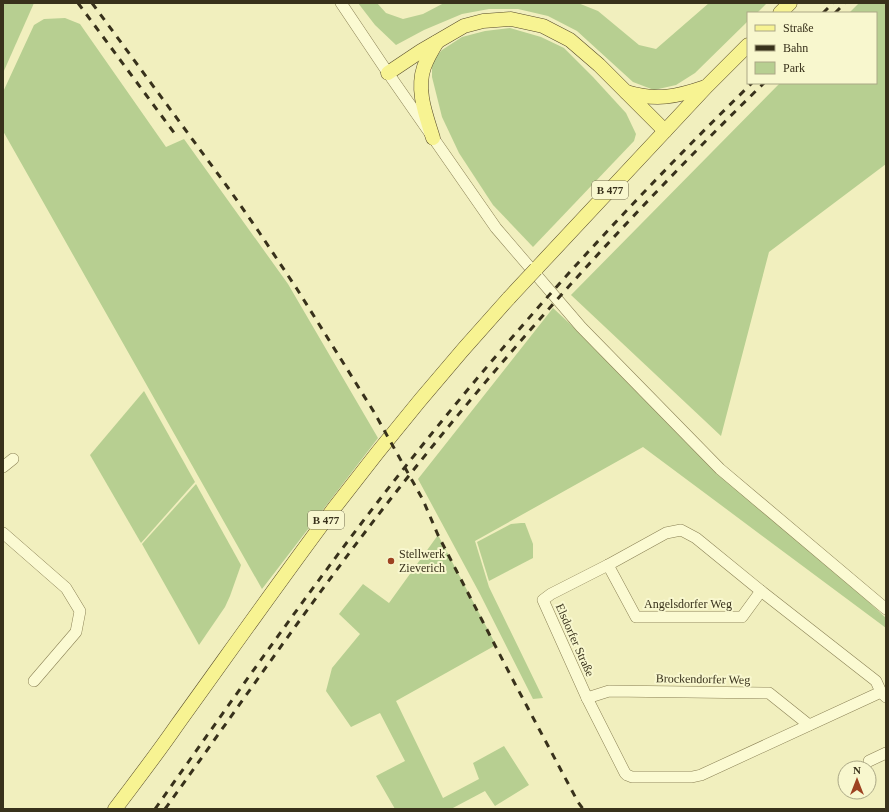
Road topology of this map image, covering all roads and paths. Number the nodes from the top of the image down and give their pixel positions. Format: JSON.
{"nodes":[{"id":1,"x":341,"y":3,"type":"edge"},
{"id":2,"x":790,"y":3,"type":"edge"},
{"id":3,"x":781,"y":12,"type":"edge"},
{"id":4,"x":438,"y":40,"type":"junction"},
{"id":5,"x":747,"y":47,"type":"edge"},
{"id":6,"x":388,"y":73,"type":"junction"},
{"id":7,"x":707,"y":86,"type":"junction"},
{"id":8,"x":626,"y":92,"type":"junction"},
{"id":9,"x":665,"y":131,"type":"junction"},
{"id":10,"x":433,"y":138,"type":"junction"},
{"id":11,"x":13,"y":459,"type":"dead end"},
{"id":12,"x":3,"y":468,"type":"edge"},
{"id":13,"x":3,"y":533,"type":"edge"},
{"id":14,"x":608,"y":565,"type":"junction"},
{"id":15,"x":761,"y":591,"type":"junction"},
{"id":16,"x":886,"y":609,"type":"edge"},
{"id":17,"x":34,"y":681,"type":"dead end"},
{"id":18,"x":883,"y":695,"type":"edge"},
{"id":19,"x":587,"y":698,"type":"junction"},
{"id":20,"x":809,"y":725,"type":"junction"},
{"id":21,"x":886,"y":753,"type":"edge"},
{"id":22,"x":871,"y":760,"type":"edge"},
{"id":23,"x":115,"y":809,"type":"edge"}],
"edges":[{"from":1,"to":6,"type":"street"},
{"from":2,"to":3,"type":"main road"},
{"from":4,"to":6,"type":"main road"},
{"from":4,"to":8,"type":"main road"},
{"from":4,"to":10,"type":"main road"},
{"from":5,"to":7,"type":"main road","number":"B 477"},
{"from":6,"to":10,"type":"street"},
{"from":7,"to":8,"type":"main road"},
{"from":7,"to":9,"type":"main road","number":"B 477"},
{"from":8,"to":9,"type":"main road"},
{"from":9,"to":23,"type":"main road","number":"B 477","bridge":true},
{"from":10,"to":16,"type":"street"},
{"from":11,"to":12,"type":"street"},
{"from":13,"to":17,"type":"street"},
{"from":14,"to":15,"type":"street","name":"Elsdorfer Straße"},
{"from":14,"to":15,"type":"street","name":"Angelsdorfer Weg"},
{"from":14,"to":19,"type":"street","name":"Elsdorfer Straße"},
{"from":15,"to":18,"type":"street","name":"Elsdorfer Straße"},
{"from":18,"to":20,"type":"street","name":"Elsdorfer Straße"},
{"from":19,"to":20,"type":"street","name":"Brockendorfer Weg"},
{"from":19,"to":20,"type":"street","name":"Elsdorfer Straße"},
{"from":21,"to":22,"type":"street"}]}
